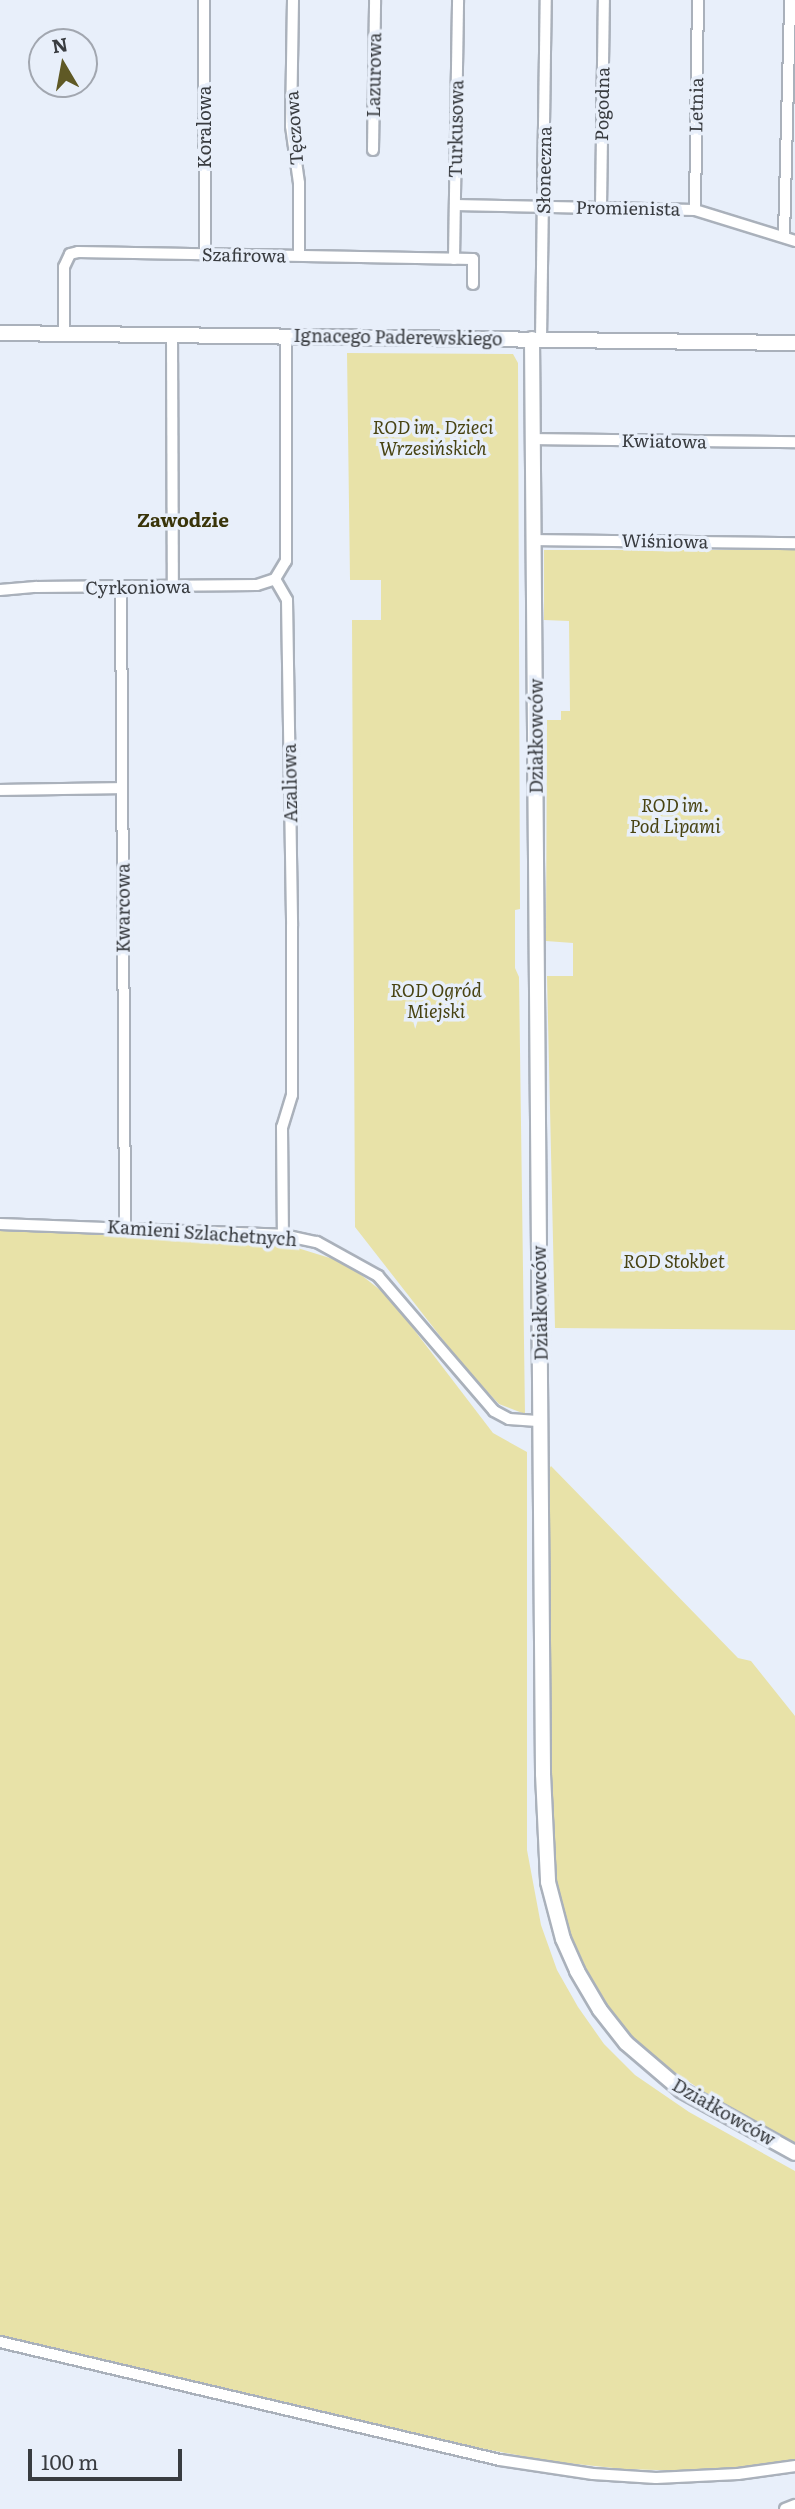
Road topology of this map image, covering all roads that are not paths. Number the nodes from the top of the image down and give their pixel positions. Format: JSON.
{"nodes":[{"id":1,"x":204,"y":0,"type":"edge"},
{"id":2,"x":293,"y":0,"type":"edge"},
{"id":3,"x":376,"y":0,"type":"edge"},
{"id":4,"x":458,"y":0,"type":"edge"},
{"id":5,"x":546,"y":0,"type":"edge"},
{"id":6,"x":604,"y":0,"type":"edge"},
{"id":7,"x":698,"y":0,"type":"edge"},
{"id":8,"x":790,"y":0,"type":"edge"},
{"id":9,"x":373,"y":150,"type":"dead end"},
{"id":10,"x":455,"y":205,"type":"junction"},
{"id":11,"x":543,"y":206,"type":"junction"},
{"id":12,"x":601,"y":207,"type":"junction"},
{"id":13,"x":695,"y":210,"type":"junction"},
{"id":14,"x":784,"y":236,"type":"junction"},
{"id":15,"x":795,"y":241,"type":"edge"},
{"id":16,"x":205,"y":254,"type":"junction"},
{"id":17,"x":299,"y":255,"type":"junction"},
{"id":18,"x":454,"y":259,"type":"junction"},
{"id":19,"x":473,"y":284,"type":"dead end"},
{"id":20,"x":0,"y":332,"type":"edge"},
{"id":21,"x":64,"y":333,"type":"junction"},
{"id":22,"x":172,"y":335,"type":"junction"},
{"id":23,"x":286,"y":335,"type":"junction"},
{"id":24,"x":537,"y":339,"type":"junction"},
{"id":25,"x":795,"y":343,"type":"edge"},
{"id":26,"x":533,"y":439,"type":"junction"},
{"id":27,"x":795,"y":442,"type":"edge"},
{"id":28,"x":534,"y":540,"type":"junction"},
{"id":29,"x":795,"y":543,"type":"edge"},
{"id":30,"x":275,"y":579,"type":"junction"},
{"id":31,"x":173,"y":587,"type":"junction"},
{"id":32,"x":121,"y":588,"type":"junction"},
{"id":33,"x":0,"y":590,"type":"edge"},
{"id":34,"x":122,"y":788,"type":"junction"},
{"id":35,"x":0,"y":790,"type":"edge"},
{"id":36,"x":0,"y":1224,"type":"edge"},
{"id":37,"x":125,"y":1227,"type":"junction"},
{"id":38,"x":283,"y":1235,"type":"junction"},
{"id":39,"x":541,"y":1421,"type":"junction"},
{"id":40,"x":795,"y":2152,"type":"edge"},
{"id":41,"x":0,"y":2342,"type":"edge"},
{"id":42,"x":795,"y":2466,"type":"edge"},
{"id":43,"x":795,"y":2505,"type":"edge"},
{"id":44,"x":786,"y":2509,"type":"edge"}],
"edges":[{"from":1,"to":16,"type":"street","name":"Koralowa"},
{"from":2,"to":17,"type":"street","name":"Tęczowa"},
{"from":3,"to":9,"type":"street","name":"Lazurowa"},
{"from":4,"to":10,"type":"street","name":"Turkusowa"},
{"from":5,"to":11,"type":"street","name":"Słoneczna"},
{"from":6,"to":12,"type":"street","name":"Pogodna"},
{"from":7,"to":13,"type":"street","name":"Letnia"},
{"from":8,"to":14,"type":"street"},
{"from":10,"to":11,"type":"street","name":"Promienista"},
{"from":10,"to":18,"type":"street","name":"Turkusowa"},
{"from":11,"to":12,"type":"street","name":"Promienista"},
{"from":11,"to":24,"type":"street","name":"Słoneczna"},
{"from":12,"to":13,"type":"street","name":"Promienista"},
{"from":13,"to":14,"type":"street","name":"Promienista"},
{"from":14,"to":15,"type":"street","name":"Promienista"},
{"from":16,"to":17,"type":"street","name":"Szafirowa"},
{"from":16,"to":21,"type":"street","name":"Szafirowa"},
{"from":17,"to":18,"type":"street","name":"Szafirowa"},
{"from":18,"to":19,"type":"street"},
{"from":20,"to":21,"type":"street","name":"Ignacego Paderewskiego"},
{"from":21,"to":22,"type":"street","name":"Ignacego Paderewskiego"},
{"from":22,"to":23,"type":"street","name":"Ignacego Paderewskiego"},
{"from":22,"to":31,"type":"street"},
{"from":23,"to":24,"type":"street","name":"Ignacego Paderewskiego"},
{"from":23,"to":30,"type":"street"},
{"from":24,"to":25,"type":"street","name":"Ignacego Paderewskiego"},
{"from":24,"to":26,"type":"street","name":"Działkowców"},
{"from":26,"to":27,"type":"street","name":"Kwiatowa"},
{"from":26,"to":28,"type":"street","name":"Działkowców"},
{"from":28,"to":29,"type":"street","name":"Wiśniowa"},
{"from":28,"to":39,"type":"street","name":"Działkowców"},
{"from":30,"to":31,"type":"street","name":"Cyrkoniowa"},
{"from":30,"to":38,"type":"street","name":"Azaliowa"},
{"from":31,"to":32,"type":"street","name":"Cyrkoniowa"},
{"from":32,"to":33,"type":"street","name":"Cyrkoniowa"},
{"from":32,"to":34,"type":"street","name":"Kwarcowa"},
{"from":34,"to":35,"type":"street"},
{"from":34,"to":37,"type":"street","name":"Kwarcowa"},
{"from":36,"to":37,"type":"street","name":"Kamieni Szlachetnych"},
{"from":37,"to":38,"type":"street","name":"Kamieni Szlachetnych"},
{"from":38,"to":39,"type":"street","name":"Kamieni Szlachetnych"},
{"from":39,"to":40,"type":"street","name":"Działkowców"},
{"from":41,"to":42,"type":"street"},
{"from":43,"to":44,"type":"street"}]}
